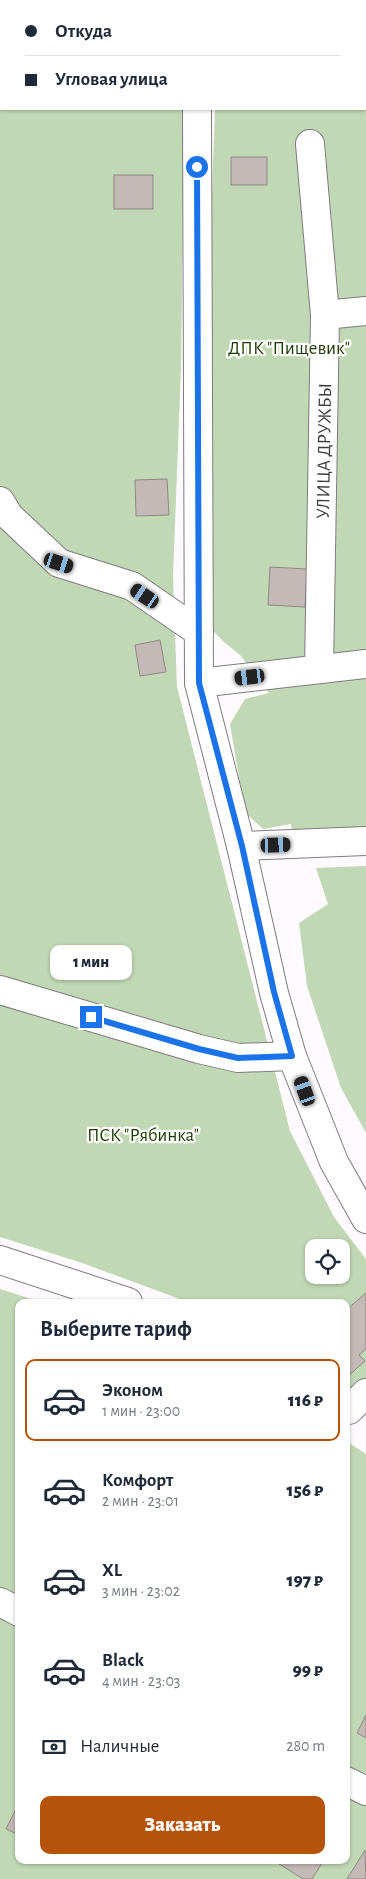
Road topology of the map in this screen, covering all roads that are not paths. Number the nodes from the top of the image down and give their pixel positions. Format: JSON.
{"nodes":[{"id":1,"x":197,"y":110,"type":"edge"},
{"id":2,"x":310,"y":144,"type":"dead end"},
{"id":3,"x":366,"y":311,"type":"edge"},
{"id":4,"x":325,"y":315,"type":"junction"},
{"id":5,"x":0,"y":501,"type":"edge"},
{"id":6,"x":199,"y":632,"type":"junction"},
{"id":7,"x":366,"y":664,"type":"edge"},
{"id":8,"x":319,"y":669,"type":"junction"},
{"id":9,"x":199,"y":683,"type":"junction"},
{"id":10,"x":366,"y":841,"type":"edge"},
{"id":11,"x":242,"y":846,"type":"junction"},
{"id":12,"x":0,"y":990,"type":"edge"},
{"id":13,"x":292,"y":1056,"type":"junction"},
{"id":14,"x":366,"y":1219,"type":"edge"},
{"id":15,"x":0,"y":1260,"type":"edge"},
{"id":16,"x":119,"y":1299,"type":"edge"},
{"id":17,"x":0,"y":1602,"type":"edge"},
{"id":18,"x":15,"y":1610,"type":"edge"},
{"id":19,"x":350,"y":1783,"type":"edge"},
{"id":20,"x":366,"y":1791,"type":"edge"}],
"edges":[{"from":1,"to":6,"type":"street"},
{"from":2,"to":4,"type":"street","name":"УЛИЦА ДРУЖБЫ"},
{"from":3,"to":4,"type":"street"},
{"from":4,"to":8,"type":"street","name":"УЛИЦА ДРУЖБЫ"},
{"from":5,"to":6,"type":"street"},
{"from":6,"to":9,"type":"street"},
{"from":7,"to":8,"type":"street"},
{"from":8,"to":9,"type":"street"},
{"from":9,"to":11,"type":"street"},
{"from":10,"to":11,"type":"street"},
{"from":11,"to":13,"type":"street"},
{"from":12,"to":13,"type":"street"},
{"from":13,"to":14,"type":"street"},
{"from":15,"to":16,"type":"street"},
{"from":17,"to":18,"type":"street"},
{"from":19,"to":20,"type":"street"}]}
